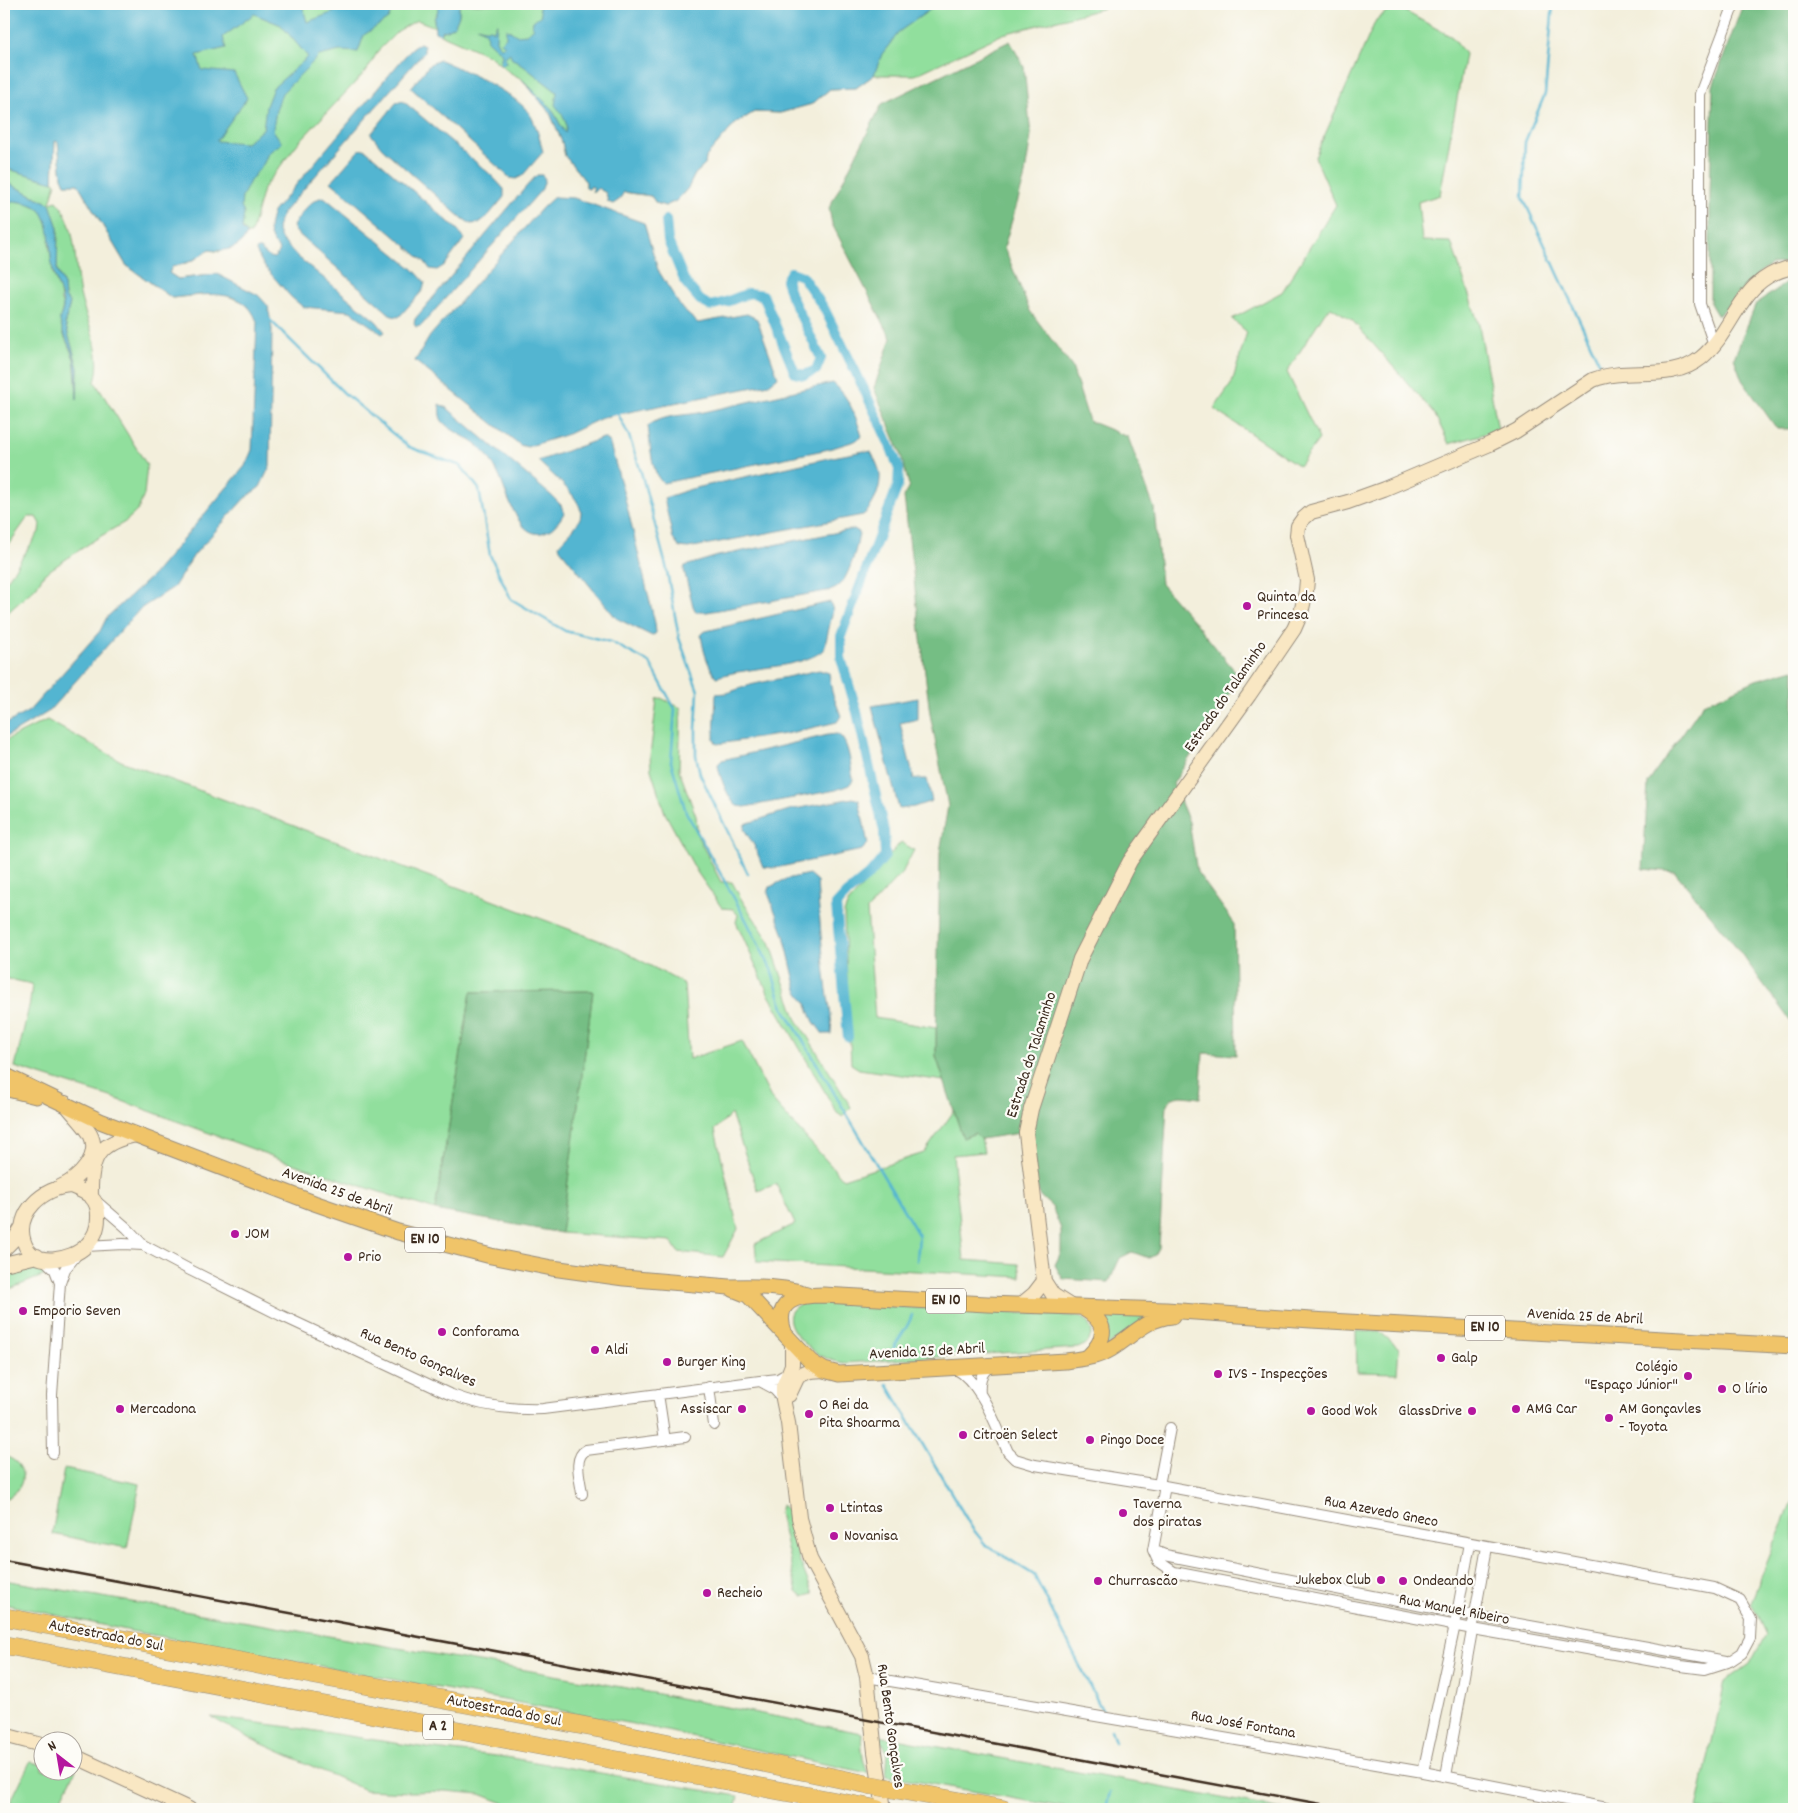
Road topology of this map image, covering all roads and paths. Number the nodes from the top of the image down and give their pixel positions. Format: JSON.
{"nodes":[{"id":1,"x":1734,"y":4,"type":"edge"},
{"id":2,"x":1794,"y":267,"type":"edge"},
{"id":3,"x":1714,"y":344,"type":"junction"},
{"id":4,"x":4,"y":1075,"type":"edge"},
{"id":5,"x":4,"y":1088,"type":"edge"},
{"id":6,"x":64,"y":1103,"type":"junction"},
{"id":7,"x":136,"y":1135,"type":"junction"},
{"id":8,"x":57,"y":1188,"type":"junction"},
{"id":9,"x":94,"y":1199,"type":"junction"},
{"id":10,"x":22,"y":1227,"type":"junction"},
{"id":11,"x":143,"y":1244,"type":"junction"},
{"id":12,"x":83,"y":1248,"type":"junction"},
{"id":13,"x":4,"y":1249,"type":"edge"},
{"id":14,"x":41,"y":1258,"type":"junction"},
{"id":15,"x":4,"y":1264,"type":"edge"},
{"id":16,"x":1044,"y":1281,"type":"junction"},
{"id":17,"x":60,"y":1283,"type":"junction"},
{"id":18,"x":729,"y":1287,"type":"junction"},
{"id":19,"x":808,"y":1295,"type":"junction"},
{"id":20,"x":1022,"y":1304,"type":"junction"},
{"id":21,"x":1078,"y":1307,"type":"junction"},
{"id":22,"x":1194,"y":1313,"type":"junction"},
{"id":23,"x":788,"y":1338,"type":"junction"},
{"id":24,"x":1794,"y":1346,"type":"edge"},
{"id":25,"x":1088,"y":1357,"type":"junction"},
{"id":26,"x":995,"y":1365,"type":"junction"},
{"id":27,"x":953,"y":1367,"type":"junction"},
{"id":28,"x":824,"y":1370,"type":"junction"},
{"id":29,"x":790,"y":1372,"type":"junction"},
{"id":30,"x":760,"y":1381,"type":"junction"},
{"id":31,"x":709,"y":1387,"type":"junction"},
{"id":32,"x":658,"y":1394,"type":"junction"},
{"id":33,"x":980,"y":1395,"type":"junction"},
{"id":34,"x":782,"y":1398,"type":"junction"},
{"id":35,"x":788,"y":1423,"type":"junction"},
{"id":36,"x":714,"y":1426,"type":"dead end"},
{"id":37,"x":1170,"y":1428,"type":"dead end"},
{"id":38,"x":685,"y":1437,"type":"dead end"},
{"id":39,"x":665,"y":1440,"type":"junction"},
{"id":40,"x":53,"y":1453,"type":"dead end"},
{"id":41,"x":1162,"y":1486,"type":"junction"},
{"id":42,"x":582,"y":1494,"type":"dead end"},
{"id":43,"x":1470,"y":1543,"type":"junction"},
{"id":44,"x":1488,"y":1546,"type":"junction"},
{"id":45,"x":1153,"y":1550,"type":"junction"},
{"id":46,"x":1458,"y":1613,"type":"junction"},
{"id":47,"x":1475,"y":1616,"type":"junction"},
{"id":48,"x":4,"y":1617,"type":"edge"},
{"id":49,"x":1455,"y":1625,"type":"junction"},
{"id":50,"x":1473,"y":1629,"type":"junction"},
{"id":51,"x":4,"y":1645,"type":"edge"},
{"id":52,"x":1730,"y":1661,"type":"junction"},
{"id":53,"x":867,"y":1676,"type":"junction"},
{"id":54,"x":4,"y":1735,"type":"edge"},
{"id":55,"x":32,"y":1742,"type":"edge"},
{"id":56,"x":82,"y":1760,"type":"edge"},
{"id":57,"x":1423,"y":1772,"type":"junction"},
{"id":58,"x":1446,"y":1776,"type":"junction"},
{"id":59,"x":189,"y":1809,"type":"edge"},
{"id":60,"x":878,"y":1809,"type":"edge"},
{"id":61,"x":1003,"y":1809,"type":"edge"},
{"id":62,"x":1612,"y":1809,"type":"edge"}],
"edges":[{"from":1,"to":3,"type":"street"},
{"from":2,"to":3,"type":"main road","name":"Estrada do Talaminho"},
{"from":3,"to":16,"type":"main road","name":"Estrada do Talaminho"},
{"from":4,"to":6,"type":"main road","name":"Avenida 25 de Abril","number":"EN 10"},
{"from":5,"to":6,"type":"main road","name":"Avenida 25 de Abril","number":"EN 10"},
{"from":6,"to":7,"type":"main road","name":"Avenida 25 de Abril","number":"EN 10"},
{"from":6,"to":8,"type":"main road"},
{"from":7,"to":9,"type":"main road"},
{"from":7,"to":18,"type":"main road","name":"Avenida 25 de Abril","number":"EN 10"},
{"from":8,"to":9,"type":"main road"},
{"from":8,"to":10,"type":"main road"},
{"from":9,"to":11,"type":"street","name":"Rua Bento Gonçalves"},
{"from":9,"to":12,"type":"main road"},
{"from":10,"to":13,"type":"main road"},
{"from":10,"to":14,"type":"main road"},
{"from":11,"to":12,"type":"street","name":"Rua Bento Gonçalves"},
{"from":11,"to":32,"type":"street","name":"Rua Bento Gonçalves"},
{"from":12,"to":14,"type":"main road"},
{"from":12,"to":17,"type":"street"},
{"from":14,"to":15,"type":"main road"},
{"from":14,"to":17,"type":"street"},
{"from":16,"to":20,"type":"main road"},
{"from":16,"to":21,"type":"main road"},
{"from":17,"to":40,"type":"street"},
{"from":18,"to":19,"type":"main road","name":"Avenida 25 de Abril","number":"EN 10"},
{"from":18,"to":23,"type":"main road","name":"Avenida 25 de Abril","number":"EN 10"},
{"from":19,"to":20,"type":"main road","name":"Avenida 25 de Abril","number":"EN 10"},
{"from":19,"to":23,"type":"main road","name":"Avenida 25 de Abril","number":"EN 10"},
{"from":20,"to":21,"type":"main road","name":"Avenida 25 de Abril","number":"EN 10"},
{"from":21,"to":22,"type":"main road","name":"Avenida 25 de Abril","number":"EN 10"},
{"from":21,"to":25,"type":"main road"},
{"from":22,"to":24,"type":"main road","name":"Avenida 25 de Abril","number":"EN 10"},
{"from":22,"to":25,"type":"main road","name":"Avenida 25 de Abril","number":"EN 10"},
{"from":23,"to":28,"type":"main road","name":"Avenida 25 de Abril","number":"EN 10"},
{"from":23,"to":29,"type":"main road"},
{"from":25,"to":26,"type":"main road","name":"Avenida 25 de Abril","number":"EN 10"},
{"from":26,"to":27,"type":"main road","name":"Avenida 25 de Abril","number":"EN 10"},
{"from":26,"to":33,"type":"street"},
{"from":27,"to":28,"type":"main road","name":"Avenida 25 de Abril","number":"EN 10"},
{"from":27,"to":33,"type":"street","name":"Rua Azevedo Gneco"},
{"from":28,"to":35,"type":"main road"},
{"from":29,"to":30,"type":"street","name":"Rua Bento Gonçalves"},
{"from":29,"to":34,"type":"main road"},
{"from":30,"to":31,"type":"street","name":"Rua Bento Gonçalves"},
{"from":30,"to":34,"type":"street"},
{"from":31,"to":32,"type":"street","name":"Rua Bento Gonçalves"},
{"from":31,"to":36,"type":"street"},
{"from":32,"to":39,"type":"street"},
{"from":33,"to":41,"type":"street","name":"Rua Azevedo Gneco"},
{"from":34,"to":35,"type":"main road"},
{"from":35,"to":53,"type":"main road","name":"Rua Bento Gonçalves"},
{"from":37,"to":41,"type":"street"},
{"from":38,"to":39,"type":"street"},
{"from":39,"to":42,"type":"street"},
{"from":41,"to":43,"type":"street","name":"Rua Azevedo Gneco"},
{"from":41,"to":45,"type":"street"},
{"from":43,"to":44,"type":"street","name":"Rua Azevedo Gneco"},
{"from":43,"to":46,"type":"street"},
{"from":44,"to":47,"type":"street"},
{"from":44,"to":52,"type":"street","name":"Rua Azevedo Gneco"},
{"from":45,"to":46,"type":"street"},
{"from":45,"to":49,"type":"street","name":"Rua Manuel Ribeiro"},
{"from":46,"to":47,"type":"street"},
{"from":46,"to":49,"type":"street"},
{"from":47,"to":50,"type":"street"},
{"from":47,"to":52,"type":"street"},
{"from":48,"to":61,"type":"highway","name":"Autoestrada do Sul","number":"A 2","bridge":true},
{"from":49,"to":50,"type":"street","name":"Rua Manuel Ribeiro"},
{"from":49,"to":57,"type":"street"},
{"from":50,"to":52,"type":"street","name":"Rua Manuel Ribeiro"},
{"from":50,"to":58,"type":"street"},
{"from":51,"to":60,"type":"highway","name":"Autoestrada do Sul","number":"A 2"},
{"from":53,"to":57,"type":"street","name":"Rua José Fontana"},
{"from":53,"to":60,"type":"main road","name":"Rua Bento Gonçalves"},
{"from":54,"to":55,"type":"main road"},
{"from":56,"to":59,"type":"main road"},
{"from":57,"to":58,"type":"street","name":"Rua José Fontana"},
{"from":58,"to":62,"type":"street","name":"Rua José Fontana"}]}
